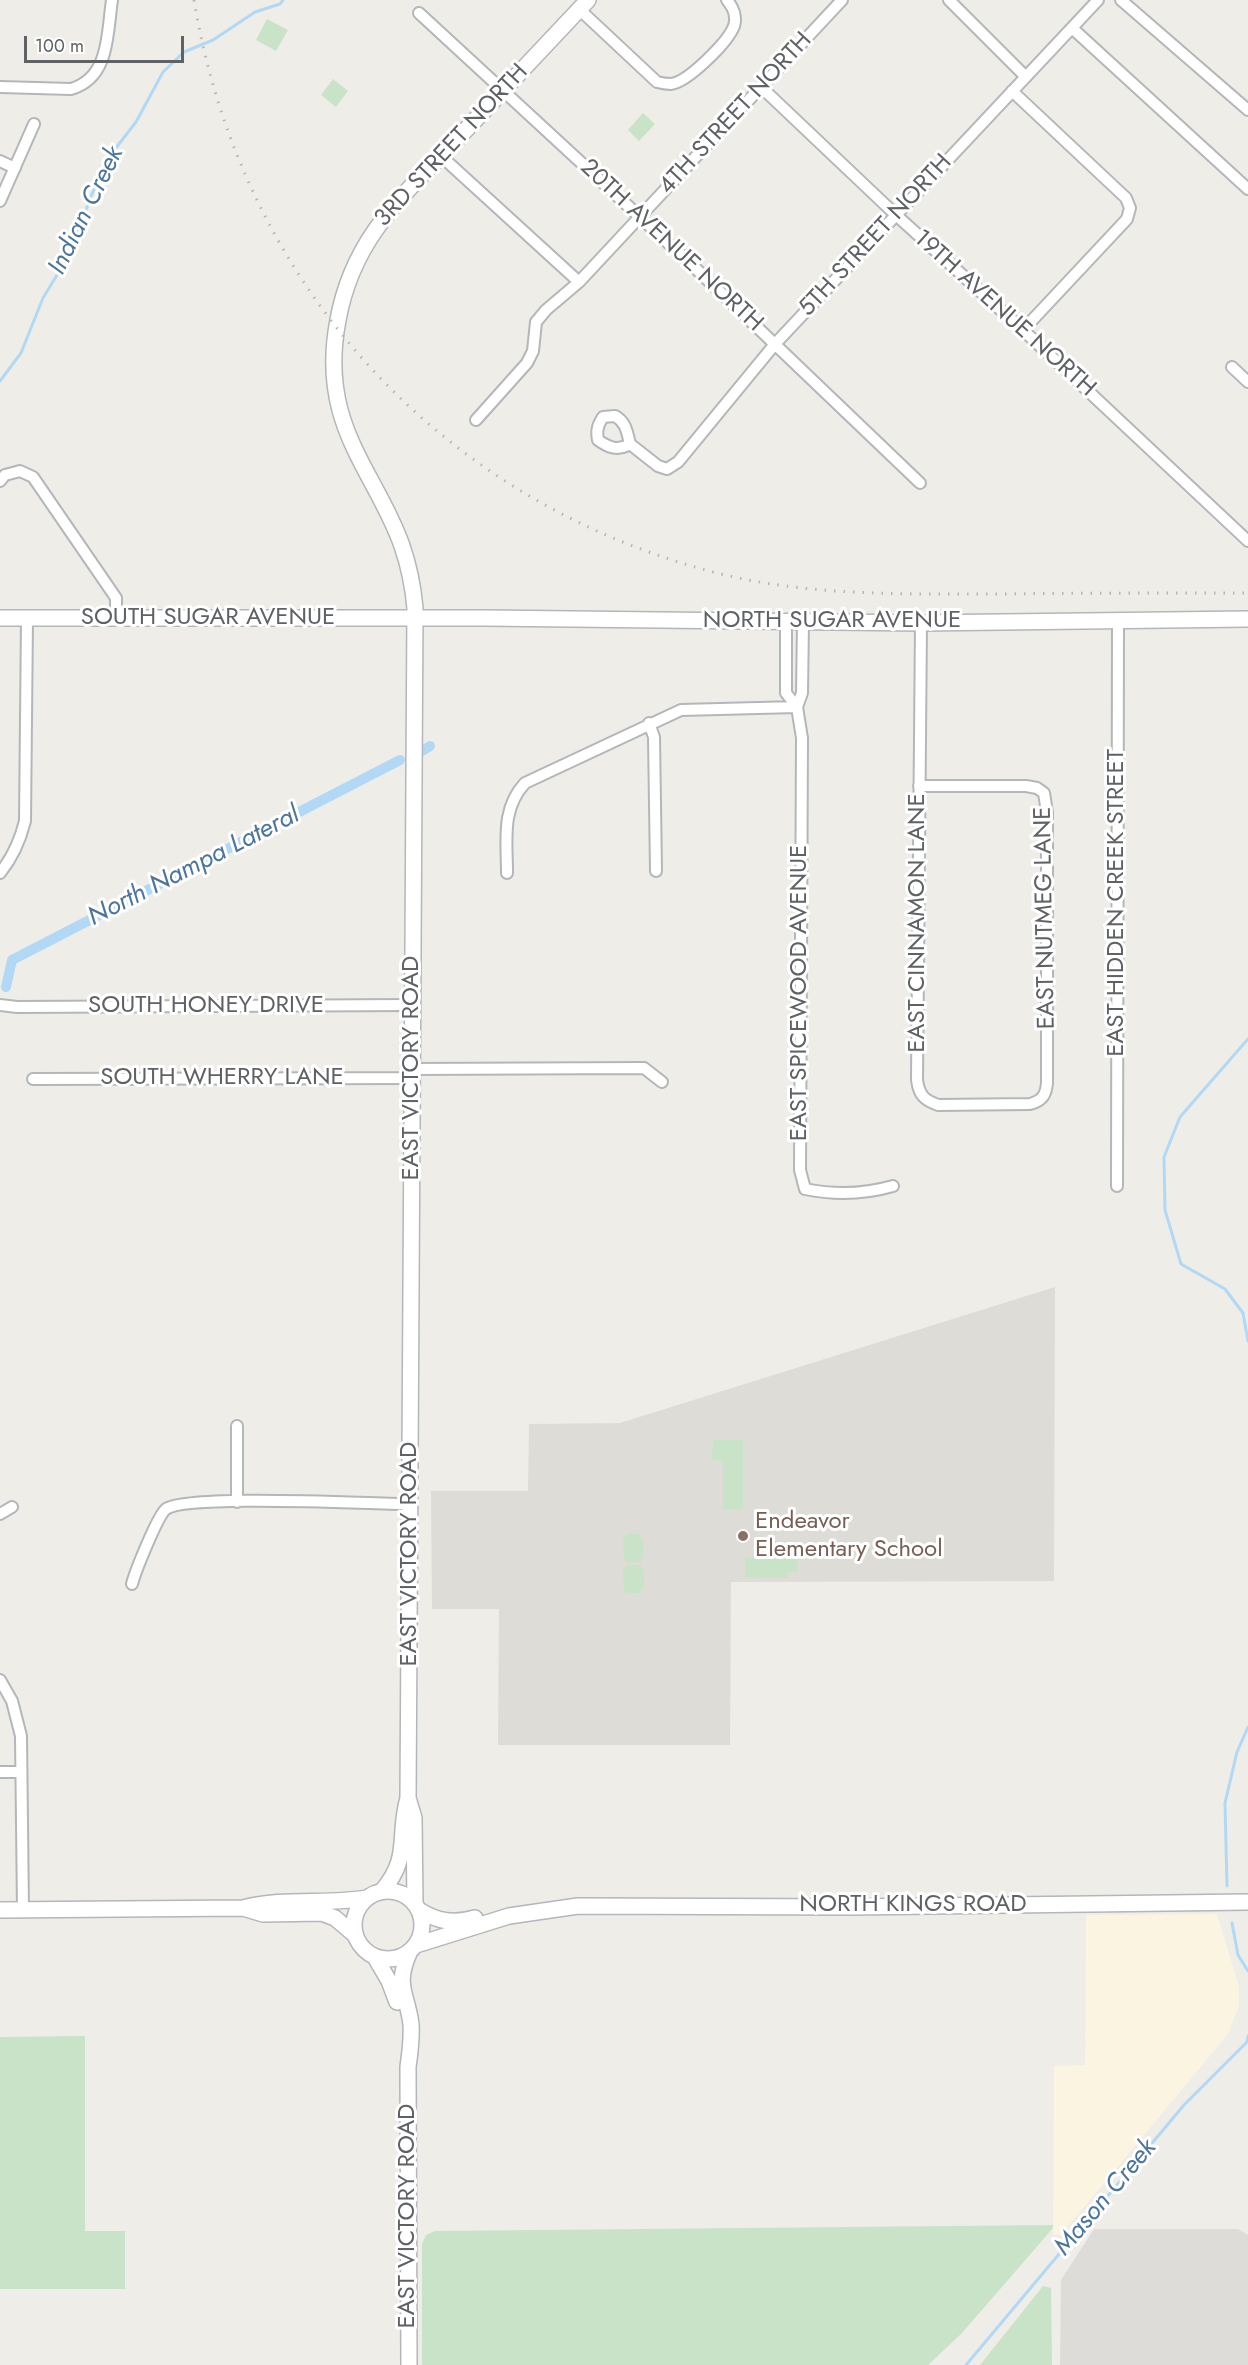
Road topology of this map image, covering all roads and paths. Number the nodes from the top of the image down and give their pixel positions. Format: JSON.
{"nodes":[{"id":1,"x":112,"y":0,"type":"edge"},
{"id":2,"x":726,"y":0,"type":"edge"},
{"id":3,"x":842,"y":0,"type":"edge"},
{"id":4,"x":949,"y":0,"type":"edge"},
{"id":5,"x":1098,"y":0,"type":"edge"},
{"id":6,"x":1120,"y":0,"type":"edge"},
{"id":7,"x":584,"y":5,"type":"edge"},
{"id":8,"x":419,"y":13,"type":"dead end"},
{"id":9,"x":1072,"y":28,"type":"junction"},
{"id":10,"x":1026,"y":77,"type":"junction"},
{"id":11,"x":0,"y":87,"type":"edge"},
{"id":12,"x":761,"y":87,"type":"junction"},
{"id":13,"x":503,"y":90,"type":"junction"},
{"id":14,"x":1012,"y":91,"type":"junction"},
{"id":15,"x":1248,"y":110,"type":"edge"},
{"id":16,"x":34,"y":124,"type":"dead end"},
{"id":17,"x":441,"y":156,"type":"junction"},
{"id":18,"x":0,"y":161,"type":"edge"},
{"id":19,"x":15,"y":168,"type":"junction"},
{"id":20,"x":1248,"y":189,"type":"edge"},
{"id":21,"x":0,"y":201,"type":"edge"},
{"id":22,"x":896,"y":215,"type":"junction"},
{"id":23,"x":640,"y":216,"type":"junction"},
{"id":24,"x":579,"y":282,"type":"junction"},
{"id":25,"x":1023,"y":330,"type":"junction"},
{"id":26,"x":775,"y":344,"type":"junction"},
{"id":27,"x":333,"y":355,"type":"joint"},
{"id":28,"x":1232,"y":367,"type":"dead end"},
{"id":29,"x":1248,"y":382,"type":"edge"},
{"id":30,"x":476,"y":420,"type":"dead end"},
{"id":31,"x":630,"y":444,"type":"dead end"},
{"id":32,"x":0,"y":481,"type":"edge"},
{"id":33,"x":920,"y":483,"type":"dead end"},
{"id":34,"x":1248,"y":541,"type":"edge"},
{"id":35,"x":116,"y":617,"type":"junction"},
{"id":36,"x":0,"y":618,"type":"edge"},
{"id":37,"x":27,"y":618,"type":"junction"},
{"id":38,"x":415,"y":618,"type":"junction"},
{"id":39,"x":1248,"y":619,"type":"edge"},
{"id":40,"x":1118,"y":620,"type":"junction"},
{"id":41,"x":786,"y":622,"type":"junction"},
{"id":42,"x":803,"y":622,"type":"junction"},
{"id":43,"x":921,"y":623,"type":"junction"},
{"id":44,"x":797,"y":708,"type":"junction"},
{"id":45,"x":649,"y":723,"type":"junction"},
{"id":46,"x":919,"y":786,"type":"junction"},
{"id":47,"x":656,"y":871,"type":"dead end"},
{"id":48,"x":0,"y":873,"type":"edge"},
{"id":49,"x":507,"y":873,"type":"dead end"},
{"id":50,"x":0,"y":1005,"type":"edge"},
{"id":51,"x":412,"y":1005,"type":"junction"},
{"id":52,"x":412,"y":1073,"type":"junction"},
{"id":53,"x":33,"y":1079,"type":"dead end"},
{"id":54,"x":662,"y":1082,"type":"dead end"},
{"id":55,"x":1043,"y":1097,"type":"joint"},
{"id":56,"x":894,"y":1186,"type":"dead end"},
{"id":57,"x":1117,"y":1186,"type":"dead end"},
{"id":58,"x":237,"y":1426,"type":"dead end"},
{"id":59,"x":237,"y":1502,"type":"junction"},
{"id":60,"x":410,"y":1504,"type":"junction"},
{"id":61,"x":12,"y":1507,"type":"dead end"},
{"id":62,"x":0,"y":1514,"type":"edge"},
{"id":63,"x":132,"y":1584,"type":"dead end"},
{"id":64,"x":0,"y":1680,"type":"edge"},
{"id":65,"x":0,"y":1772,"type":"edge"},
{"id":66,"x":21,"y":1772,"type":"junction"},
{"id":67,"x":408,"y":1798,"type":"junction"},
{"id":68,"x":382,"y":1891,"type":"junction"},
{"id":69,"x":367,"y":1898,"type":"junction"},
{"id":70,"x":1248,"y":1902,"type":"edge"},
{"id":71,"x":578,"y":1906,"type":"junction"},
{"id":72,"x":417,"y":1907,"type":"junction"},
{"id":73,"x":243,"y":1908,"type":"junction"},
{"id":74,"x":0,"y":1910,"type":"edge"},
{"id":75,"x":23,"y":1910,"type":"junction"},
{"id":76,"x":355,"y":1935,"type":"junction"},
{"id":77,"x":413,"y":1948,"type":"junction"},
{"id":78,"x":375,"y":1957,"type":"junction"},
{"id":79,"x":408,"y":2067,"type":"junction"},
{"id":80,"x":409,"y":2365,"type":"edge"}],
"edges":[{"from":1,"to":11,"type":"street"},
{"from":2,"to":7,"type":"street"},
{"from":3,"to":12,"type":"street","name":"4TH STREET NORTH"},
{"from":4,"to":10,"type":"street"},
{"from":5,"to":9,"type":"street","name":"5TH STREET NORTH"},
{"from":6,"to":15,"type":"street"},
{"from":7,"to":13,"type":"street","name":"3RD STREET NORTH"},
{"from":8,"to":13,"type":"street","name":"20TH AVENUE NORTH"},
{"from":9,"to":10,"type":"street","name":"5TH STREET NORTH"},
{"from":9,"to":20,"type":"street"},
{"from":10,"to":14,"type":"street","name":"5TH STREET NORTH"},
{"from":12,"to":22,"type":"street","name":"19TH AVENUE NORTH"},
{"from":12,"to":23,"type":"street","name":"4TH STREET NORTH"},
{"from":13,"to":17,"type":"street","name":"3RD STREET NORTH"},
{"from":13,"to":23,"type":"street","name":"20TH AVENUE NORTH"},
{"from":14,"to":22,"type":"street","name":"5TH STREET NORTH"},
{"from":14,"to":25,"type":"street"},
{"from":16,"to":19,"type":"street"},
{"from":17,"to":24,"type":"street"},
{"from":17,"to":27,"type":"street","name":"3RD STREET NORTH"},
{"from":18,"to":19,"type":"street"},
{"from":19,"to":21,"type":"street"},
{"from":22,"to":25,"type":"street","name":"19TH AVENUE NORTH"},
{"from":22,"to":26,"type":"street","name":"5TH STREET NORTH"},
{"from":23,"to":24,"type":"street","name":"4TH STREET NORTH"},
{"from":23,"to":26,"type":"street","name":"20TH AVENUE NORTH"},
{"from":24,"to":30,"type":"street","name":"4TH STREET NORTH"},
{"from":25,"to":34,"type":"street","name":"19TH AVENUE NORTH"},
{"from":26,"to":31,"type":"street","name":"5TH STREET NORTH"},
{"from":26,"to":33,"type":"street","name":"20TH AVENUE NORTH"},
{"from":27,"to":38,"type":"street","name":"EAST VICTORY ROAD"},
{"from":28,"to":29,"type":"street"},
{"from":32,"to":35,"type":"street"},
{"from":35,"to":37,"type":"street","name":"SOUTH SUGAR AVENUE"},
{"from":35,"to":38,"type":"street","name":"SOUTH SUGAR AVENUE"},
{"from":36,"to":37,"type":"street","name":"SOUTH SUGAR AVENUE"},
{"from":37,"to":48,"type":"street"},
{"from":38,"to":41,"type":"street","name":"NORTH SUGAR AVENUE"},
{"from":38,"to":51,"type":"street","name":"EAST VICTORY ROAD"},
{"from":39,"to":40,"type":"street","name":"NORTH SUGAR AVENUE"},
{"from":40,"to":43,"type":"street","name":"NORTH SUGAR AVENUE"},
{"from":40,"to":57,"type":"street","name":"EAST HIDDEN CREEK STREET"},
{"from":41,"to":42,"type":"street","name":"NORTH SUGAR AVENUE"},
{"from":41,"to":44,"type":"street","name":"EAST SPICEWOOD AVENUE"},
{"from":42,"to":43,"type":"street","name":"NORTH SUGAR AVENUE"},
{"from":42,"to":44,"type":"street","name":"EAST SPICEWOOD AVENUE"},
{"from":43,"to":46,"type":"street","name":"EAST CINNAMON LANE"},
{"from":44,"to":45,"type":"street"},
{"from":44,"to":56,"type":"street","name":"EAST SPICEWOOD AVENUE"},
{"from":45,"to":47,"type":"street"},
{"from":45,"to":49,"type":"street"},
{"from":46,"to":55,"type":"street","name":"EAST NUTMEG LANE"},
{"from":46,"to":55,"type":"street","name":"EAST CINNAMON LANE"},
{"from":50,"to":51,"type":"street","name":"SOUTH HONEY DRIVE"},
{"from":51,"to":52,"type":"street","name":"EAST VICTORY ROAD"},
{"from":52,"to":53,"type":"street","name":"SOUTH WHERRY LANE"},
{"from":52,"to":54,"type":"street","name":"SOUTH WHERRY LANE"},
{"from":52,"to":60,"type":"street","name":"EAST VICTORY ROAD"},
{"from":58,"to":59,"type":"street"},
{"from":59,"to":60,"type":"street"},
{"from":59,"to":63,"type":"street"},
{"from":60,"to":67,"type":"street","name":"EAST VICTORY ROAD"},
{"from":61,"to":62,"type":"street"},
{"from":64,"to":66,"type":"street"},
{"from":65,"to":66,"type":"street"},
{"from":66,"to":75,"type":"street"},
{"from":67,"to":68,"type":"street","name":"EAST VICTORY ROAD"},
{"from":67,"to":72,"type":"street","name":"EAST VICTORY ROAD"},
{"from":68,"to":69,"type":"street"},
{"from":68,"to":72,"type":"street"},
{"from":69,"to":73,"type":"street"},
{"from":69,"to":76,"type":"street"},
{"from":70,"to":71,"type":"street","name":"NORTH KINGS ROAD"},
{"from":71,"to":72,"type":"street","name":"NORTH KINGS ROAD"},
{"from":71,"to":77,"type":"street","name":"NORTH KINGS ROAD"},
{"from":72,"to":77,"type":"street"},
{"from":73,"to":75,"type":"street"},
{"from":73,"to":76,"type":"street"},
{"from":74,"to":75,"type":"street"},
{"from":76,"to":78,"type":"street"},
{"from":77,"to":78,"type":"street"},
{"from":77,"to":79,"type":"street","name":"EAST VICTORY ROAD"},
{"from":78,"to":79,"type":"street","name":"EAST VICTORY ROAD"},
{"from":79,"to":80,"type":"street","name":"EAST VICTORY ROAD"}]}
